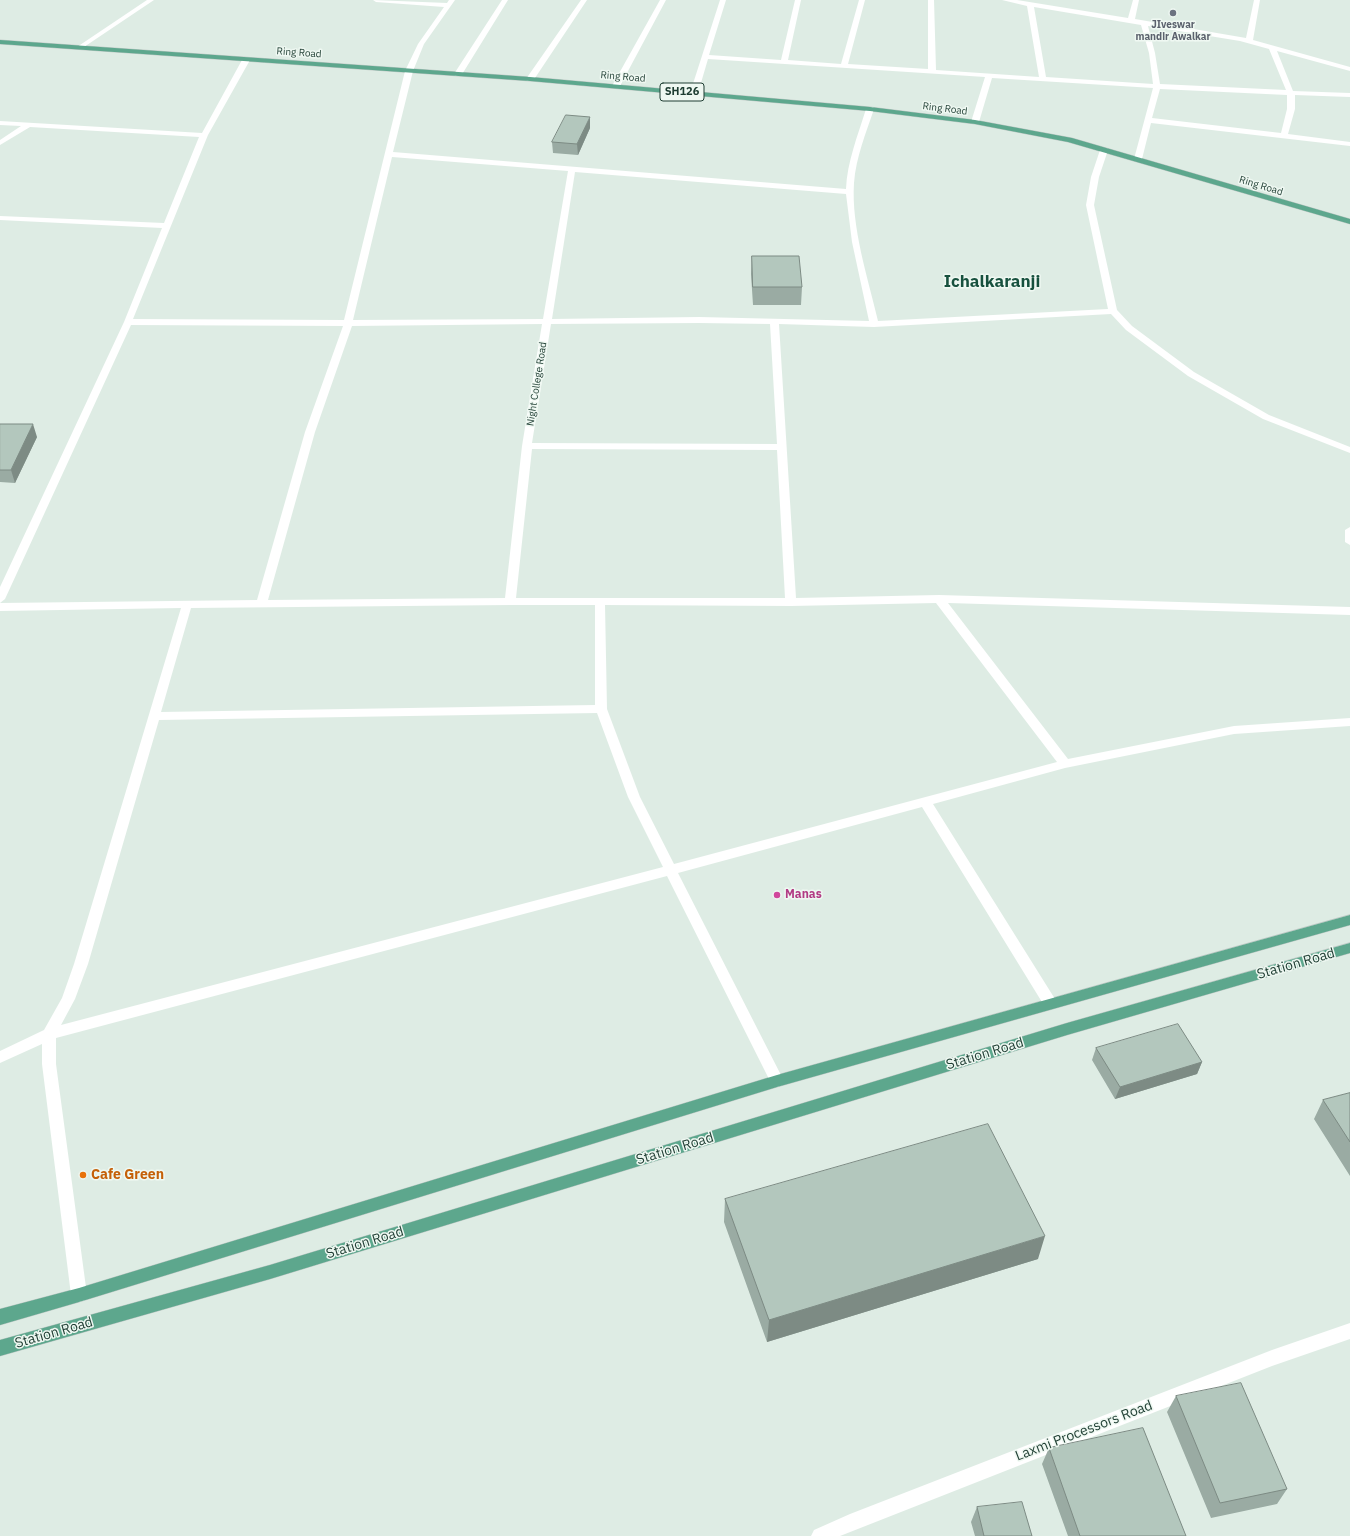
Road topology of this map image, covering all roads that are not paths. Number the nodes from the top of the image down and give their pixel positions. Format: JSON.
{"nodes":[{"id":1,"x":151,"y":0,"type":"edge"},
{"id":2,"x":376,"y":0,"type":"edge"},
{"id":3,"x":505,"y":0,"type":"edge"},
{"id":4,"x":584,"y":0,"type":"edge"},
{"id":5,"x":663,"y":0,"type":"edge"},
{"id":6,"x":722,"y":0,"type":"edge"},
{"id":7,"x":798,"y":0,"type":"edge"},
{"id":8,"x":862,"y":0,"type":"edge"},
{"id":9,"x":932,"y":0,"type":"edge"},
{"id":10,"x":1005,"y":0,"type":"edge"},
{"id":11,"x":1136,"y":0,"type":"edge"},
{"id":12,"x":1257,"y":0,"type":"edge"},
{"id":13,"x":450,"y":3,"type":"edge"},
{"id":14,"x":1030,"y":4,"type":"junction"},
{"id":15,"x":1131,"y":21,"type":"junction"},
{"id":16,"x":1144,"y":23,"type":"junction"},
{"id":17,"x":1249,"y":41,"type":"junction"},
{"id":18,"x":0,"y":42,"type":"edge"},
{"id":19,"x":1272,"y":47,"type":"junction"},
{"id":20,"x":79,"y":48,"type":"junction"},
{"id":21,"x":705,"y":57,"type":"junction"},
{"id":22,"x":246,"y":60,"type":"junction"},
{"id":23,"x":784,"y":61,"type":"junction"},
{"id":24,"x":844,"y":66,"type":"junction"},
{"id":25,"x":1350,"y":69,"type":"edge"},
{"id":26,"x":409,"y":71,"type":"junction"},
{"id":27,"x":932,"y":71,"type":"junction"},
{"id":28,"x":458,"y":74,"type":"junction"},
{"id":29,"x":989,"y":75,"type":"junction"},
{"id":30,"x":530,"y":79,"type":"junction"},
{"id":31,"x":1043,"y":79,"type":"junction"},
{"id":32,"x":1157,"y":85,"type":"junction"},
{"id":33,"x":616,"y":86,"type":"junction"},
{"id":34,"x":694,"y":92,"type":"junction"},
{"id":35,"x":1291,"y":94,"type":"junction"},
{"id":36,"x":1350,"y":95,"type":"edge"},
{"id":37,"x":870,"y":109,"type":"junction"},
{"id":38,"x":1148,"y":120,"type":"junction"},
{"id":39,"x":975,"y":122,"type":"junction"},
{"id":40,"x":0,"y":123,"type":"edge"},
{"id":41,"x":28,"y":125,"type":"junction"},
{"id":42,"x":204,"y":135,"type":"junction"},
{"id":43,"x":1284,"y":135,"type":"junction"},
{"id":44,"x":0,"y":143,"type":"edge"},
{"id":45,"x":1350,"y":144,"type":"edge"},
{"id":46,"x":1104,"y":150,"type":"junction"},
{"id":47,"x":388,"y":154,"type":"junction"},
{"id":48,"x":1138,"y":159,"type":"junction"},
{"id":49,"x":572,"y":168,"type":"junction"},
{"id":50,"x":850,"y":192,"type":"junction"},
{"id":51,"x":0,"y":218,"type":"edge"},
{"id":52,"x":1350,"y":222,"type":"edge"},
{"id":53,"x":167,"y":226,"type":"junction"},
{"id":54,"x":1113,"y":311,"type":"junction"},
{"id":55,"x":774,"y":321,"type":"junction"},
{"id":56,"x":128,"y":322,"type":"junction"},
{"id":57,"x":548,"y":322,"type":"junction"},
{"id":58,"x":348,"y":323,"type":"junction"},
{"id":59,"x":874,"y":324,"type":"junction"},
{"id":60,"x":527,"y":446,"type":"junction"},
{"id":61,"x":781,"y":446,"type":"junction"},
{"id":62,"x":1350,"y":450,"type":"edge"},
{"id":63,"x":1350,"y":531,"type":"edge"},
{"id":64,"x":1350,"y":542,"type":"edge"},
{"id":65,"x":0,"y":599,"type":"edge"},
{"id":66,"x":939,"y":599,"type":"junction"},
{"id":67,"x":510,"y":601,"type":"junction"},
{"id":68,"x":600,"y":601,"type":"junction"},
{"id":69,"x":791,"y":602,"type":"junction"},
{"id":70,"x":187,"y":605,"type":"junction"},
{"id":71,"x":260,"y":605,"type":"junction"},
{"id":72,"x":0,"y":607,"type":"edge"},
{"id":73,"x":1350,"y":611,"type":"edge"},
{"id":74,"x":601,"y":709,"type":"junction"},
{"id":75,"x":155,"y":716,"type":"junction"},
{"id":76,"x":1350,"y":722,"type":"edge"},
{"id":77,"x":1064,"y":764,"type":"junction"},
{"id":78,"x":925,"y":802,"type":"junction"},
{"id":79,"x":670,"y":870,"type":"junction"},
{"id":80,"x":1350,"y":920,"type":"edge"},
{"id":81,"x":1350,"y":948,"type":"edge"},
{"id":82,"x":1050,"y":1004,"type":"junction"},
{"id":83,"x":49,"y":1034,"type":"junction"},
{"id":84,"x":0,"y":1057,"type":"edge"},
{"id":85,"x":777,"y":1081,"type":"junction"},
{"id":86,"x":79,"y":1295,"type":"junction"},
{"id":87,"x":0,"y":1317,"type":"edge"},
{"id":88,"x":1350,"y":1331,"type":"edge"},
{"id":89,"x":0,"y":1348,"type":"edge"},
{"id":90,"x":820,"y":1536,"type":"edge"}],
"edges":[{"from":1,"to":20,"type":"street"},
{"from":2,"to":13,"type":"street"},
{"from":3,"to":28,"type":"street"},
{"from":4,"to":30,"type":"street"},
{"from":5,"to":33,"type":"street"},
{"from":6,"to":21,"type":"street"},
{"from":7,"to":23,"type":"street"},
{"from":8,"to":24,"type":"street"},
{"from":9,"to":27,"type":"street"},
{"from":10,"to":14,"type":"street"},
{"from":11,"to":15,"type":"street"},
{"from":12,"to":17,"type":"street"},
{"from":13,"to":26,"type":"street"},
{"from":14,"to":15,"type":"street"},
{"from":14,"to":31,"type":"street"},
{"from":15,"to":16,"type":"street"},
{"from":16,"to":17,"type":"street"},
{"from":16,"to":32,"type":"street"},
{"from":17,"to":19,"type":"street"},
{"from":18,"to":20,"type":"main road","name":"Ring Road","number":"SH126"},
{"from":19,"to":25,"type":"street"},
{"from":19,"to":35,"type":"street"},
{"from":20,"to":22,"type":"main road","name":"Ring Road","number":"SH126"},
{"from":21,"to":23,"type":"street"},
{"from":21,"to":34,"type":"street"},
{"from":22,"to":26,"type":"main road","name":"Ring Road","number":"SH126"},
{"from":22,"to":42,"type":"street"},
{"from":23,"to":24,"type":"street"},
{"from":24,"to":27,"type":"street"},
{"from":26,"to":28,"type":"main road","name":"Ring Road","number":"SH126"},
{"from":26,"to":47,"type":"street"},
{"from":27,"to":29,"type":"street"},
{"from":28,"to":30,"type":"main road","name":"Ring Road","number":"SH126"},
{"from":29,"to":31,"type":"street"},
{"from":29,"to":39,"type":"street"},
{"from":30,"to":33,"type":"main road","name":"Ring Road","number":"SH126"},
{"from":31,"to":32,"type":"street"},
{"from":32,"to":35,"type":"street"},
{"from":32,"to":38,"type":"street"},
{"from":33,"to":34,"type":"main road","name":"Ring Road","number":"SH126"},
{"from":34,"to":37,"type":"main road","name":"Ring Road","number":"SH126"},
{"from":35,"to":36,"type":"street"},
{"from":35,"to":43,"type":"street"},
{"from":37,"to":39,"type":"main road","name":"Ring Road","number":"SH126"},
{"from":37,"to":50,"type":"street"},
{"from":38,"to":43,"type":"street"},
{"from":38,"to":48,"type":"street"},
{"from":39,"to":46,"type":"main road","name":"Ring Road","number":"SH126"},
{"from":40,"to":41,"type":"street"},
{"from":41,"to":42,"type":"street"},
{"from":41,"to":44,"type":"street"},
{"from":42,"to":53,"type":"street"},
{"from":43,"to":45,"type":"street"},
{"from":46,"to":48,"type":"main road","name":"Ring Road","number":"SH126"},
{"from":46,"to":54,"type":"street"},
{"from":47,"to":49,"type":"street"},
{"from":47,"to":58,"type":"street"},
{"from":48,"to":52,"type":"main road","name":"Ring Road","number":"SH126"},
{"from":49,"to":50,"type":"street"},
{"from":49,"to":57,"type":"street","name":"Night College Road"},
{"from":50,"to":59,"type":"street"},
{"from":51,"to":53,"type":"street"},
{"from":53,"to":56,"type":"street"},
{"from":54,"to":59,"type":"street"},
{"from":54,"to":62,"type":"street"},
{"from":55,"to":57,"type":"street"},
{"from":55,"to":59,"type":"street"},
{"from":55,"to":61,"type":"street"},
{"from":56,"to":58,"type":"street"},
{"from":56,"to":65,"type":"street"},
{"from":57,"to":58,"type":"street"},
{"from":57,"to":60,"type":"street","name":"Night College Road"},
{"from":58,"to":71,"type":"street"},
{"from":60,"to":61,"type":"street"},
{"from":60,"to":67,"type":"street","name":"Night College Road"},
{"from":61,"to":69,"type":"street"},
{"from":63,"to":64,"type":"street"},
{"from":66,"to":69,"type":"street"},
{"from":66,"to":73,"type":"street"},
{"from":66,"to":77,"type":"street"},
{"from":67,"to":68,"type":"street"},
{"from":67,"to":71,"type":"street"},
{"from":68,"to":69,"type":"street"},
{"from":68,"to":74,"type":"street"},
{"from":70,"to":71,"type":"street"},
{"from":70,"to":72,"type":"street"},
{"from":70,"to":75,"type":"street"},
{"from":74,"to":75,"type":"street"},
{"from":74,"to":79,"type":"street"},
{"from":75,"to":83,"type":"street"},
{"from":76,"to":77,"type":"street"},
{"from":77,"to":78,"type":"street"},
{"from":78,"to":79,"type":"street"},
{"from":78,"to":82,"type":"street"},
{"from":79,"to":83,"type":"street"},
{"from":79,"to":85,"type":"street"},
{"from":80,"to":82,"type":"main road"},
{"from":81,"to":89,"type":"main road","name":"Station Road"},
{"from":82,"to":85,"type":"main road"},
{"from":83,"to":84,"type":"street"},
{"from":83,"to":86,"type":"street"},
{"from":85,"to":86,"type":"main road"},
{"from":86,"to":87,"type":"main road"},
{"from":88,"to":90,"type":"street","name":"Laxmi Processors Road"}]}
